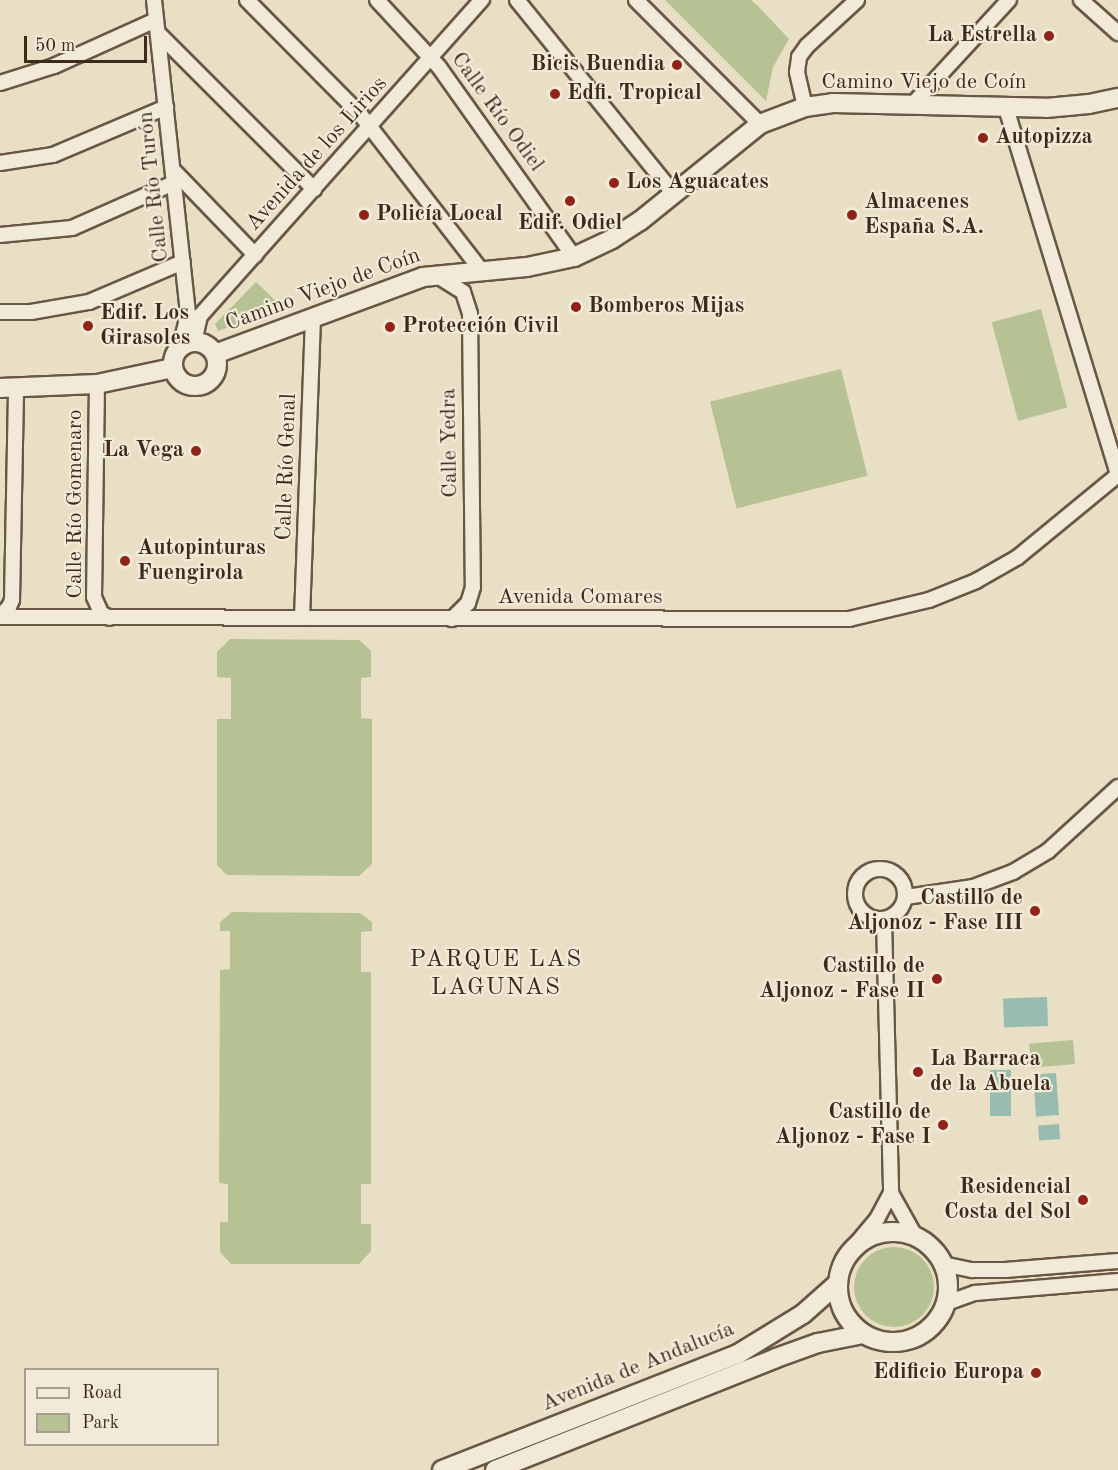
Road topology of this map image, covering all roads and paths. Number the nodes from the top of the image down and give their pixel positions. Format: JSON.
{"nodes":[{"id":1,"x":154,"y":0,"type":"edge"},
{"id":2,"x":247,"y":0,"type":"edge"},
{"id":3,"x":377,"y":0,"type":"edge"},
{"id":4,"x":482,"y":0,"type":"edge"},
{"id":5,"x":517,"y":0,"type":"edge"},
{"id":6,"x":636,"y":0,"type":"edge"},
{"id":7,"x":857,"y":0,"type":"edge"},
{"id":8,"x":1009,"y":0,"type":"edge"},
{"id":9,"x":1081,"y":0,"type":"edge"},
{"id":10,"x":157,"y":27,"type":"junction"},
{"id":11,"x":1118,"y":33,"type":"edge"},
{"id":12,"x":432,"y":58,"type":"junction"},
{"id":13,"x":0,"y":82,"type":"edge"},
{"id":14,"x":1118,"y":98,"type":"edge"},
{"id":15,"x":912,"y":105,"type":"junction"},
{"id":16,"x":166,"y":107,"type":"junction"},
{"id":17,"x":805,"y":107,"type":"junction"},
{"id":18,"x":1006,"y":108,"type":"junction"},
{"id":19,"x":760,"y":124,"type":"junction"},
{"id":20,"x":369,"y":126,"type":"junction"},
{"id":21,"x":0,"y":163,"type":"edge"},
{"id":22,"x":175,"y":177,"type":"junction"},
{"id":23,"x":314,"y":189,"type":"junction"},
{"id":24,"x":674,"y":194,"type":"junction"},
{"id":25,"x":0,"y":235,"type":"edge"},
{"id":26,"x":255,"y":255,"type":"junction"},
{"id":27,"x":574,"y":257,"type":"junction"},
{"id":28,"x":183,"y":262,"type":"junction"},
{"id":29,"x":482,"y":271,"type":"junction"},
{"id":30,"x":436,"y":275,"type":"junction"},
{"id":31,"x":0,"y":312,"type":"edge"},
{"id":32,"x":313,"y":317,"type":"junction"},
{"id":33,"x":187,"y":344,"type":"junction"},
{"id":34,"x":215,"y":354,"type":"junction"},
{"id":35,"x":173,"y":368,"type":"junction"},
{"id":36,"x":97,"y":384,"type":"junction"},
{"id":37,"x":8,"y":388,"type":"edge"},
{"id":38,"x":1118,"y":475,"type":"edge"},
{"id":39,"x":0,"y":616,"type":"edge"},
{"id":40,"x":110,"y":618,"type":"junction"},
{"id":41,"x":302,"y":618,"type":"junction"},
{"id":42,"x":452,"y":619,"type":"junction"},
{"id":43,"x":1118,"y":787,"type":"edge"},
{"id":44,"x":906,"y":897,"type":"junction"},
{"id":45,"x":884,"y":920,"type":"junction"},
{"id":46,"x":891,"y":1193,"type":"junction"},
{"id":47,"x":915,"y":1236,"type":"junction"},
{"id":48,"x":856,"y":1244,"type":"junction"},
{"id":49,"x":1118,"y":1261,"type":"edge"},
{"id":50,"x":943,"y":1264,"type":"junction"},
{"id":51,"x":1118,"y":1281,"type":"edge"},
{"id":52,"x":838,"y":1283,"type":"junction"},
{"id":53,"x":947,"y":1303,"type":"junction"},
{"id":54,"x":863,"y":1334,"type":"junction"},
{"id":55,"x":442,"y":1470,"type":"edge"},
{"id":56,"x":495,"y":1470,"type":"edge"}],
"edges":[{"from":1,"to":10,"type":"street","name":"Calle Río Turón"},
{"from":2,"to":20,"type":"street"},
{"from":3,"to":12,"type":"street","name":"Calle Río Odiel"},
{"from":4,"to":12,"type":"street","name":"Avenida de los Lirios"},
{"from":5,"to":24,"type":"street"},
{"from":6,"to":19,"type":"street"},
{"from":7,"to":17,"type":"street"},
{"from":8,"to":15,"type":"street"},
{"from":9,"to":11,"type":"street"},
{"from":10,"to":13,"type":"street"},
{"from":10,"to":16,"type":"street","name":"Calle Río Turón"},
{"from":10,"to":23,"type":"street"},
{"from":12,"to":20,"type":"street","name":"Avenida de los Lirios"},
{"from":12,"to":27,"type":"street","name":"Calle Río Odiel"},
{"from":14,"to":18,"type":"street","name":"Camino Viejo de Coín"},
{"from":15,"to":17,"type":"street","name":"Camino Viejo de Coín"},
{"from":15,"to":18,"type":"street","name":"Camino Viejo de Coín"},
{"from":16,"to":21,"type":"street"},
{"from":16,"to":22,"type":"street","name":"Calle Río Turón"},
{"from":17,"to":19,"type":"street","name":"Camino Viejo de Coín"},
{"from":18,"to":38,"type":"street"},
{"from":19,"to":24,"type":"street","name":"Camino Viejo de Coín"},
{"from":20,"to":23,"type":"street","name":"Avenida de los Lirios"},
{"from":20,"to":29,"type":"street"},
{"from":22,"to":25,"type":"street"},
{"from":22,"to":26,"type":"street"},
{"from":22,"to":28,"type":"street","name":"Calle Río Turón"},
{"from":23,"to":26,"type":"street","name":"Avenida de los Lirios"},
{"from":24,"to":27,"type":"street","name":"Camino Viejo de Coín"},
{"from":26,"to":33,"type":"street","name":"Avenida de los Lirios"},
{"from":27,"to":29,"type":"street","name":"Camino Viejo de Coín"},
{"from":28,"to":31,"type":"street"},
{"from":28,"to":33,"type":"street","name":"Calle Río Turón"},
{"from":29,"to":30,"type":"street","name":"Camino Viejo de Coín"},
{"from":30,"to":32,"type":"street","name":"Camino Viejo de Coín"},
{"from":30,"to":42,"type":"street","name":"Calle Yedra"},
{"from":32,"to":34,"type":"street","name":"Camino Viejo de Coín"},
{"from":32,"to":41,"type":"street","name":"Calle Río Genal"},
{"from":33,"to":34,"type":"street"},
{"from":33,"to":35,"type":"street"},
{"from":34,"to":35,"type":"street"},
{"from":35,"to":36,"type":"street"},
{"from":36,"to":37,"type":"street"},
{"from":36,"to":40,"type":"street","name":"Calle Río Gomenaro"},
{"from":37,"to":39,"type":"street"},
{"from":38,"to":42,"type":"street","name":"Avenida Comares"},
{"from":39,"to":40,"type":"street","name":"Avenida Comares"},
{"from":40,"to":41,"type":"street","name":"Avenida Comares"},
{"from":41,"to":42,"type":"street","name":"Avenida Comares"},
{"from":43,"to":44,"type":"street"},
{"from":44,"to":45,"type":"street"},
{"from":44,"to":45,"type":"street"},
{"from":45,"to":46,"type":"street"},
{"from":46,"to":47,"type":"street"},
{"from":46,"to":48,"type":"street"},
{"from":47,"to":48,"type":"street"},
{"from":47,"to":50,"type":"street"},
{"from":48,"to":52,"type":"street"},
{"from":49,"to":50,"type":"street"},
{"from":50,"to":53,"type":"street"},
{"from":51,"to":53,"type":"street"},
{"from":52,"to":54,"type":"street"},
{"from":52,"to":55,"type":"street","name":"Avenida de Andalucía"},
{"from":53,"to":54,"type":"street"},
{"from":54,"to":56,"type":"street","name":"Avenida de Andalucía"}]}
